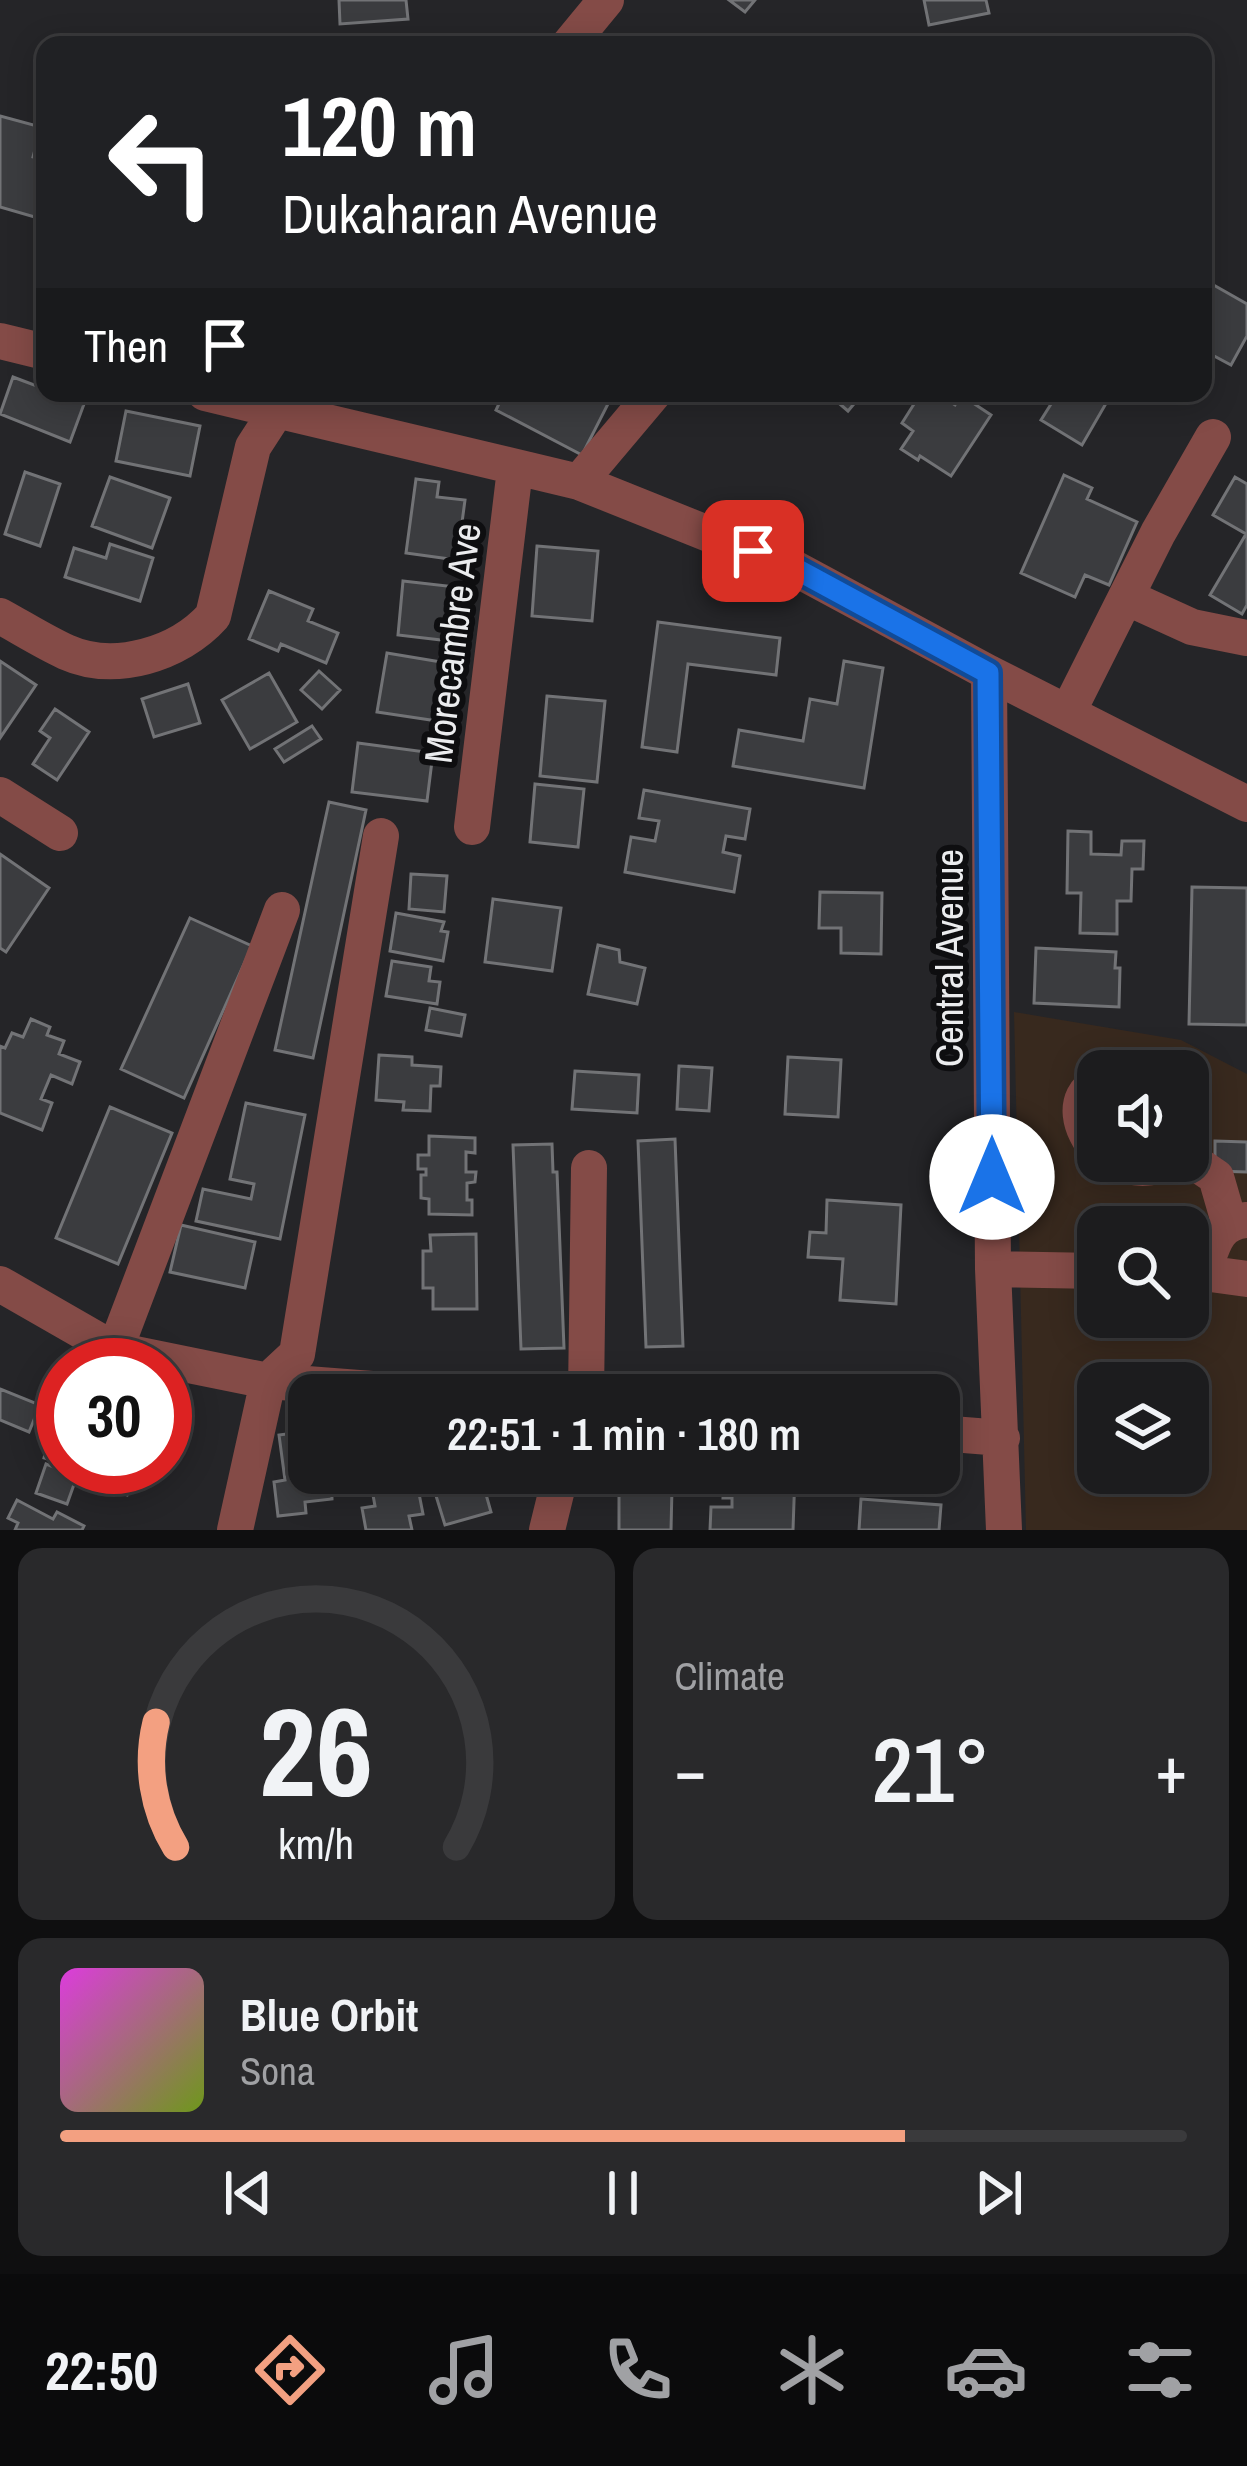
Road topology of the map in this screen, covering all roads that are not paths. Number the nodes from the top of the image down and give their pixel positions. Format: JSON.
{"nodes":[{"id":1,"x":606,"y":0,"type":"edge"},
{"id":2,"x":576,"y":36,"type":"edge"},
{"id":3,"x":0,"y":340,"type":"edge"},
{"id":4,"x":36,"y":350,"type":"edge"},
{"id":5,"x":281,"y":402,"type":"edge"},
{"id":6,"x":646,"y":402,"type":"edge"},
{"id":7,"x":1213,"y":437,"type":"dead end"},
{"id":8,"x":515,"y":469,"type":"junction"},
{"id":9,"x":579,"y":482,"type":"junction"},
{"id":10,"x":1126,"y":597,"type":"junction"},
{"id":11,"x":0,"y":616,"type":"edge"},
{"id":12,"x":1247,"y":638,"type":"edge"},
{"id":13,"x":988,"y":673,"type":"junction"},
{"id":14,"x":1068,"y":712,"type":"junction"},
{"id":15,"x":0,"y":795,"type":"edge"},
{"id":16,"x":1247,"y":804,"type":"edge"},
{"id":17,"x":472,"y":827,"type":"dead end"},
{"id":18,"x":59,"y":833,"type":"dead end"},
{"id":19,"x":381,"y":836,"type":"dead end"},
{"id":20,"x":282,"y":910,"type":"dead end"},
{"id":21,"x":590,"y":1168,"type":"dead end"},
{"id":22,"x":1209,"y":1172,"type":"edge"},
{"id":23,"x":1238,"y":1221,"type":"edge"},
{"id":24,"x":1209,"y":1250,"type":"edge"},
{"id":25,"x":993,"y":1269,"type":"junction"},
{"id":26,"x":1077,"y":1271,"type":"edge"},
{"id":27,"x":1209,"y":1275,"type":"edge"},
{"id":28,"x":1247,"y":1279,"type":"edge"},
{"id":29,"x":0,"y":1284,"type":"edge"},
{"id":30,"x":94,"y":1338,"type":"edge"},
{"id":31,"x":120,"y":1338,"type":"edge"},
{"id":32,"x":192,"y":1366,"type":"edge"},
{"id":33,"x":586,"y":1374,"type":"edge"},
{"id":34,"x":268,"y":1381,"type":"junction"},
{"id":35,"x":288,"y":1383,"type":"edge"},
{"id":36,"x":960,"y":1435,"type":"edge"},
{"id":37,"x":1001,"y":1438,"type":"junction"},
{"id":38,"x":555,"y":1494,"type":"edge"},
{"id":39,"x":235,"y":1530,"type":"edge"},
{"id":40,"x":547,"y":1530,"type":"edge"},
{"id":41,"x":1004,"y":1530,"type":"edge"}],
"edges":[{"from":1,"to":2,"type":"street"},
{"from":3,"to":4,"type":"street"},
{"from":5,"to":8,"type":"street"},
{"from":5,"to":11,"type":"street"},
{"from":6,"to":9,"type":"street"},
{"from":7,"to":10,"type":"street"},
{"from":8,"to":9,"type":"street"},
{"from":8,"to":17,"type":"street","name":"Morecambre Ave"},
{"from":9,"to":13,"type":"street"},
{"from":10,"to":12,"type":"street"},
{"from":10,"to":14,"type":"street"},
{"from":13,"to":14,"type":"street"},
{"from":13,"to":25,"type":"street","name":"Central Avenue"},
{"from":14,"to":16,"type":"street"},
{"from":15,"to":18,"type":"street"},
{"from":19,"to":34,"type":"street"},
{"from":20,"to":31,"type":"street"},
{"from":21,"to":33,"type":"street"},
{"from":22,"to":23,"type":"street"},
{"from":23,"to":24,"type":"street"},
{"from":25,"to":26,"type":"street"},
{"from":25,"to":37,"type":"street","name":"Central Avenue"},
{"from":27,"to":28,"type":"street"},
{"from":29,"to":30,"type":"street"},
{"from":32,"to":34,"type":"street"},
{"from":34,"to":35,"type":"street"},
{"from":34,"to":39,"type":"street"},
{"from":36,"to":37,"type":"street"},
{"from":37,"to":41,"type":"street","name":"Central Avenue"},
{"from":38,"to":40,"type":"street"}]}
